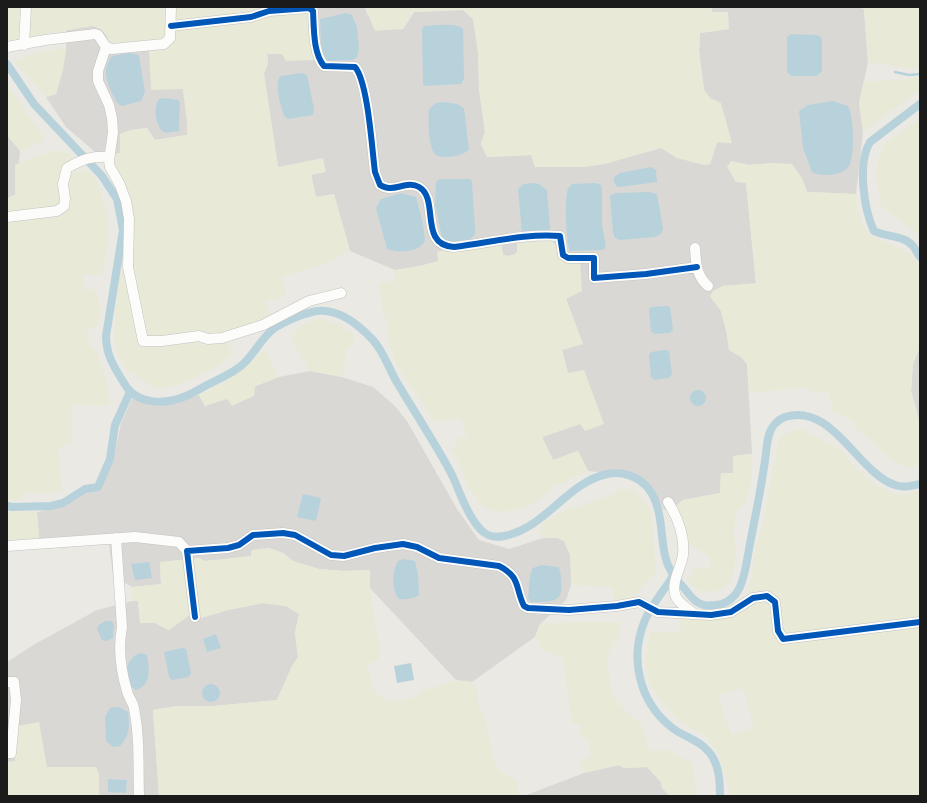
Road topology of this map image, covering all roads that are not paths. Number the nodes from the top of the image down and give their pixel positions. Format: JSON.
{"nodes":[{"id":1,"x":26,"y":7,"type":"edge"},
{"id":2,"x":171,"y":7,"type":"edge"},
{"id":3,"x":269,"y":9,"type":"edge"},
{"id":4,"x":171,"y":26,"type":"junction"},
{"id":5,"x":24,"y":45,"type":"junction"},
{"id":6,"x":7,"y":47,"type":"edge"},
{"id":7,"x":106,"y":47,"type":"junction"},
{"id":8,"x":109,"y":157,"type":"junction"},
{"id":9,"x":7,"y":217,"type":"edge"},
{"id":10,"x":695,"y":248,"type":"dead end"},
{"id":11,"x":697,"y":267,"type":"junction"},
{"id":12,"x":708,"y":286,"type":"dead end"},
{"id":13,"x":341,"y":293,"type":"dead end"},
{"id":14,"x":668,"y":502,"type":"dead end"},
{"id":15,"x":116,"y":538,"type":"junction"},
{"id":16,"x":7,"y":546,"type":"edge"},
{"id":17,"x":187,"y":551,"type":"junction"},
{"id":18,"x":694,"y":614,"type":"junction"},
{"id":19,"x":195,"y":617,"type":"dead end"},
{"id":20,"x":920,"y":622,"type":"edge"},
{"id":21,"x":7,"y":682,"type":"edge"},
{"id":22,"x":7,"y":753,"type":"edge"},
{"id":23,"x":139,"y":796,"type":"edge"}],
"edges":[{"from":1,"to":5,"type":"street"},
{"from":2,"to":4,"type":"street"},
{"from":3,"to":4,"type":"street"},
{"from":3,"to":11,"type":"street"},
{"from":4,"to":7,"type":"street"},
{"from":5,"to":6,"type":"street"},
{"from":5,"to":7,"type":"street"},
{"from":7,"to":8,"type":"street"},
{"from":8,"to":9,"type":"street"},
{"from":8,"to":13,"type":"street"},
{"from":10,"to":11,"type":"street"},
{"from":11,"to":12,"type":"street"},
{"from":14,"to":18,"type":"street"},
{"from":15,"to":16,"type":"street"},
{"from":15,"to":17,"type":"street"},
{"from":15,"to":23,"type":"street"},
{"from":17,"to":18,"type":"street"},
{"from":17,"to":19,"type":"street"},
{"from":18,"to":20,"type":"street"},
{"from":21,"to":22,"type":"street"}]}
